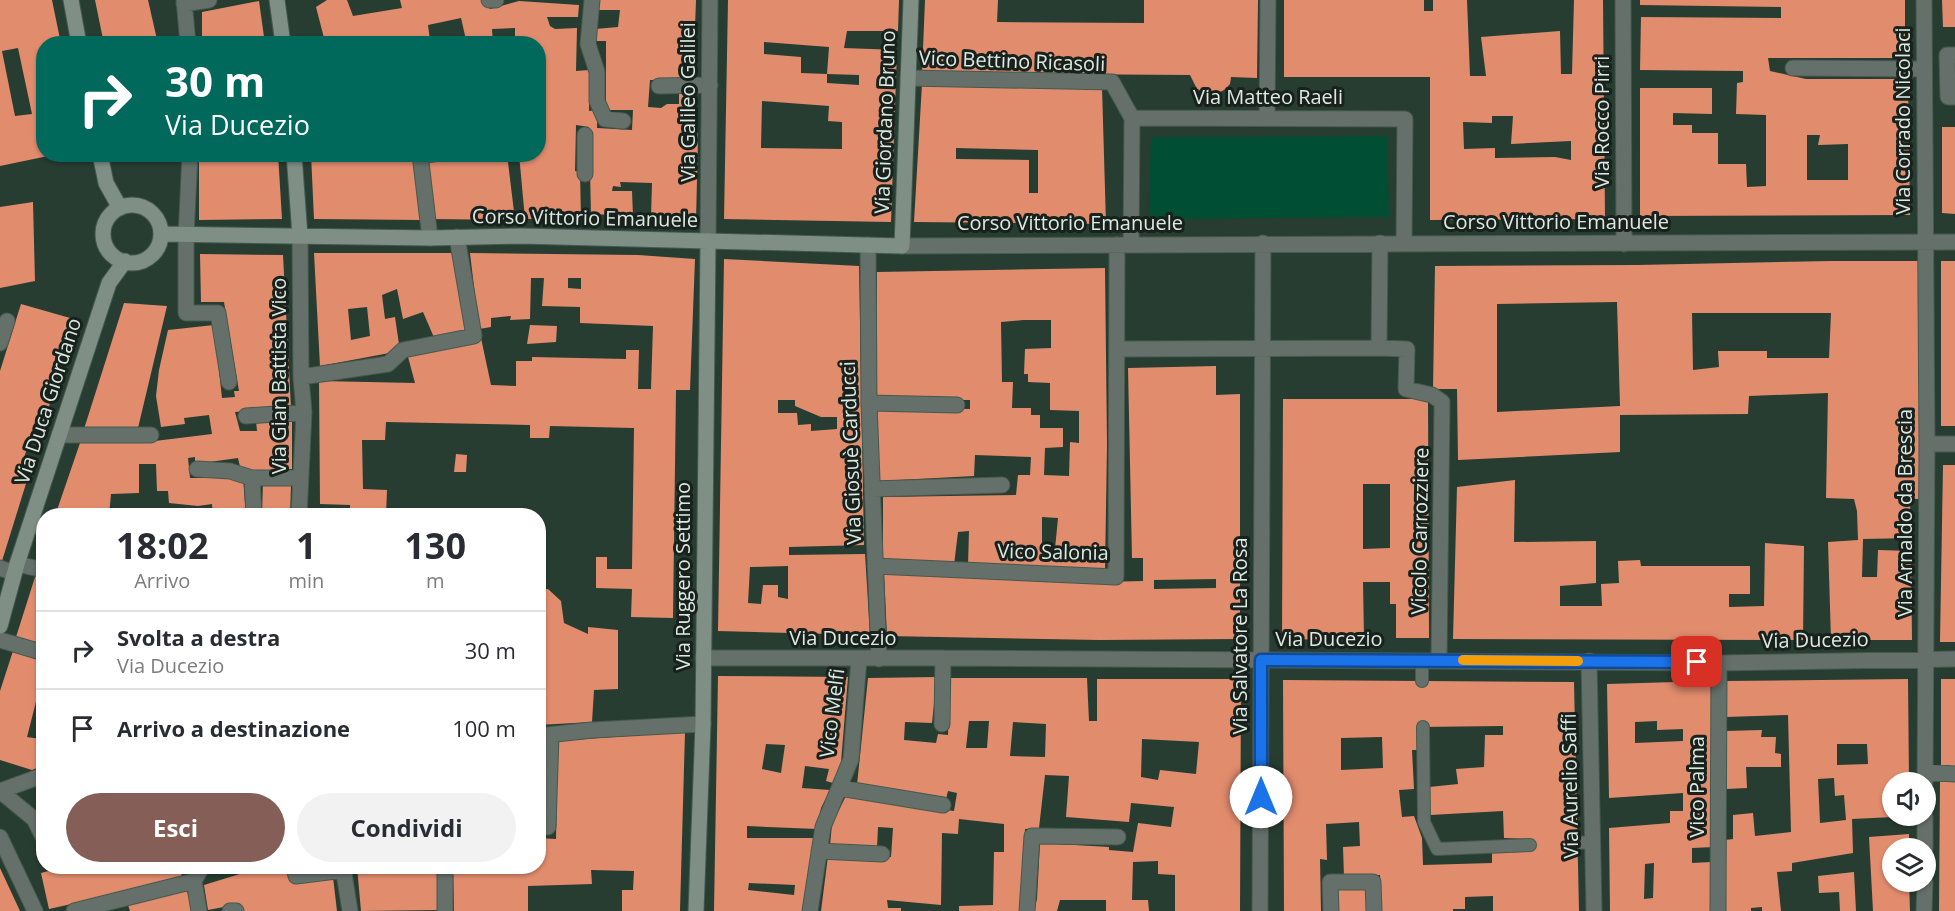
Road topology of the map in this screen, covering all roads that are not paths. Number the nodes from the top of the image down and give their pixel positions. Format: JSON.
{"nodes":[{"id":1,"x":70,"y":0,"type":"edge"},
{"id":2,"x":209,"y":0,"type":"edge"},
{"id":3,"x":276,"y":0,"type":"edge"},
{"id":4,"x":489,"y":0,"type":"edge"},
{"id":5,"x":496,"y":0,"type":"edge"},
{"id":6,"x":591,"y":0,"type":"edge"},
{"id":7,"x":710,"y":0,"type":"edge"},
{"id":8,"x":911,"y":0,"type":"edge"},
{"id":9,"x":1268,"y":0,"type":"edge"},
{"id":10,"x":1623,"y":0,"type":"edge"},
{"id":11,"x":1924,"y":0,"type":"edge"},
{"id":12,"x":184,"y":2,"type":"edge"},
{"id":13,"x":77,"y":36,"type":"edge"},
{"id":14,"x":187,"y":36,"type":"edge"},
{"id":15,"x":282,"y":36,"type":"edge"},
{"id":16,"x":1955,"y":55,"type":"edge"},
{"id":17,"x":1793,"y":68,"type":"dead end"},
{"id":18,"x":1923,"y":69,"type":"junction"},
{"id":19,"x":908,"y":78,"type":"junction"},
{"id":20,"x":710,"y":85,"type":"junction"},
{"id":21,"x":659,"y":86,"type":"dead end"},
{"id":22,"x":1955,"y":97,"type":"edge"},
{"id":23,"x":1132,"y":118,"type":"junction"},
{"id":24,"x":1267,"y":118,"type":"junction"},
{"id":25,"x":623,"y":121,"type":"dead end"},
{"id":26,"x":585,"y":135,"type":"dead end"},
{"id":27,"x":102,"y":162,"type":"edge"},
{"id":28,"x":190,"y":162,"type":"edge"},
{"id":29,"x":295,"y":162,"type":"edge"},
{"id":30,"x":421,"y":162,"type":"edge"},
{"id":31,"x":585,"y":174,"type":"dead end"},
{"id":32,"x":120,"y":208,"type":"junction"},
{"id":33,"x":161,"y":234,"type":"junction"},
{"id":34,"x":186,"y":236,"type":"junction"},
{"id":35,"x":300,"y":236,"type":"junction"},
{"id":36,"x":457,"y":237,"type":"junction"},
{"id":37,"x":430,"y":238,"type":"junction"},
{"id":38,"x":708,"y":241,"type":"junction"},
{"id":39,"x":1924,"y":242,"type":"junction"},
{"id":40,"x":1955,"y":242,"type":"edge"},
{"id":41,"x":1263,"y":243,"type":"junction"},
{"id":42,"x":1380,"y":243,"type":"junction"},
{"id":43,"x":1404,"y":243,"type":"junction"},
{"id":44,"x":1124,"y":244,"type":"junction"},
{"id":45,"x":1624,"y":244,"type":"junction"},
{"id":46,"x":868,"y":245,"type":"junction"},
{"id":47,"x":902,"y":246,"type":"junction"},
{"id":48,"x":125,"y":261,"type":"junction"},
{"id":49,"x":7,"y":321,"type":"dead end"},
{"id":50,"x":0,"y":344,"type":"edge"},
{"id":51,"x":1262,"y":348,"type":"junction"},
{"id":52,"x":1379,"y":348,"type":"junction"},
{"id":53,"x":1117,"y":349,"type":"junction"},
{"id":54,"x":301,"y":376,"type":"junction"},
{"id":55,"x":228,"y":382,"type":"dead end"},
{"id":56,"x":869,"y":403,"type":"junction"},
{"id":57,"x":957,"y":405,"type":"dead end"},
{"id":58,"x":304,"y":412,"type":"junction"},
{"id":59,"x":246,"y":416,"type":"dead end"},
{"id":60,"x":59,"y":435,"type":"junction"},
{"id":61,"x":151,"y":435,"type":"dead end"},
{"id":62,"x":1927,"y":444,"type":"junction"},
{"id":63,"x":1955,"y":444,"type":"edge"},
{"id":64,"x":197,"y":470,"type":"dead end"},
{"id":65,"x":252,"y":478,"type":"junction"},
{"id":66,"x":300,"y":478,"type":"junction"},
{"id":67,"x":1002,"y":485,"type":"dead end"},
{"id":68,"x":872,"y":489,"type":"junction"},
{"id":69,"x":254,"y":508,"type":"edge"},
{"id":70,"x":299,"y":508,"type":"edge"},
{"id":71,"x":875,"y":566,"type":"junction"},
{"id":72,"x":10,"y":568,"type":"edge"},
{"id":73,"x":36,"y":570,"type":"edge"},
{"id":74,"x":0,"y":626,"type":"edge"},
{"id":75,"x":0,"y":640,"type":"edge"},
{"id":76,"x":36,"y":651,"type":"edge"},
{"id":77,"x":703,"y":658,"type":"junction"},
{"id":78,"x":943,"y":658,"type":"junction"},
{"id":79,"x":1924,"y":658,"type":"junction"},
{"id":80,"x":859,"y":659,"type":"junction"},
{"id":81,"x":879,"y":659,"type":"junction"},
{"id":82,"x":1955,"y":659,"type":"edge"},
{"id":83,"x":1261,"y":660,"type":"junction"},
{"id":84,"x":1422,"y":660,"type":"junction"},
{"id":85,"x":1439,"y":660,"type":"junction"},
{"id":86,"x":1588,"y":661,"type":"junction"},
{"id":87,"x":1719,"y":663,"type":"junction"},
{"id":88,"x":1422,"y":681,"type":"dead end"},
{"id":89,"x":703,"y":724,"type":"junction"},
{"id":90,"x":942,"y":724,"type":"dead end"},
{"id":91,"x":1423,"y":727,"type":"dead end"},
{"id":92,"x":546,"y":735,"type":"edge"},
{"id":93,"x":546,"y":766,"type":"edge"},
{"id":94,"x":1925,"y":772,"type":"edge"},
{"id":95,"x":1955,"y":774,"type":"edge"},
{"id":96,"x":1936,"y":777,"type":"edge"},
{"id":97,"x":36,"y":778,"type":"edge"},
{"id":98,"x":840,"y":788,"type":"junction"},
{"id":99,"x":0,"y":791,"type":"edge"},
{"id":100,"x":943,"y":805,"type":"dead end"},
{"id":101,"x":36,"y":815,"type":"edge"},
{"id":102,"x":546,"y":827,"type":"edge"},
{"id":103,"x":0,"y":837,"type":"edge"},
{"id":104,"x":1118,"y":837,"type":"dead end"},
{"id":105,"x":1530,"y":845,"type":"dead end"},
{"id":106,"x":819,"y":851,"type":"junction"},
{"id":107,"x":882,"y":854,"type":"dead end"},
{"id":108,"x":198,"y":874,"type":"edge"},
{"id":109,"x":296,"y":874,"type":"edge"},
{"id":110,"x":309,"y":874,"type":"edge"},
{"id":111,"x":344,"y":874,"type":"edge"},
{"id":112,"x":445,"y":874,"type":"edge"},
{"id":113,"x":194,"y":881,"type":"junction"},
{"id":114,"x":1924,"y":892,"type":"edge"},
{"id":115,"x":122,"y":906,"type":"edge"},
{"id":116,"x":35,"y":911,"type":"edge"},
{"id":117,"x":76,"y":911,"type":"edge"},
{"id":118,"x":199,"y":911,"type":"edge"},
{"id":119,"x":230,"y":911,"type":"edge"},
{"id":120,"x":236,"y":911,"type":"edge"},
{"id":121,"x":350,"y":911,"type":"edge"},
{"id":122,"x":445,"y":911,"type":"edge"},
{"id":123,"x":696,"y":911,"type":"edge"},
{"id":124,"x":810,"y":911,"type":"edge"},
{"id":125,"x":1027,"y":911,"type":"edge"},
{"id":126,"x":1260,"y":911,"type":"edge"},
{"id":127,"x":1330,"y":911,"type":"edge"},
{"id":128,"x":1374,"y":911,"type":"edge"},
{"id":129,"x":1594,"y":911,"type":"edge"},
{"id":130,"x":1718,"y":911,"type":"edge"},
{"id":131,"x":1924,"y":911,"type":"edge"}],
"edges":[{"from":1,"to":13,"type":"street"},
{"from":2,"to":12,"type":"street"},
{"from":3,"to":15,"type":"street"},
{"from":4,"to":5,"type":"street"},
{"from":6,"to":25,"type":"street"},
{"from":7,"to":20,"type":"street","name":"Via Galileo Galilei"},
{"from":8,"to":19,"type":"street","name":"Via Giordano Bruno"},
{"from":9,"to":24,"type":"street"},
{"from":10,"to":45,"type":"street","name":"Via Rocco Pirri"},
{"from":11,"to":18,"type":"street","name":"Via Corrado Nicolaci"},
{"from":12,"to":14,"type":"street"},
{"from":16,"to":22,"type":"street"},
{"from":17,"to":18,"type":"street"},
{"from":18,"to":39,"type":"street","name":"Via Corrado Nicolaci"},
{"from":19,"to":23,"type":"street","name":"Vico Bettino Ricasoli"},
{"from":19,"to":47,"type":"street","name":"Via Giordano Bruno"},
{"from":20,"to":21,"type":"street"},
{"from":20,"to":38,"type":"street","name":"Via Galileo Galilei"},
{"from":23,"to":24,"type":"street","name":"Via Matteo Raeli"},
{"from":23,"to":44,"type":"street"},
{"from":24,"to":43,"type":"street","name":"Via Matteo Raeli"},
{"from":26,"to":31,"type":"street"},
{"from":27,"to":32,"type":"street"},
{"from":28,"to":34,"type":"street"},
{"from":29,"to":35,"type":"street"},
{"from":30,"to":37,"type":"street"},
{"from":32,"to":33,"type":"street"},
{"from":32,"to":48,"type":"street"},
{"from":33,"to":34,"type":"street","name":"Corso Vittorio Emanuele"},
{"from":33,"to":48,"type":"street"},
{"from":34,"to":35,"type":"street","name":"Corso Vittorio Emanuele"},
{"from":34,"to":55,"type":"street"},
{"from":35,"to":37,"type":"street","name":"Corso Vittorio Emanuele"},
{"from":35,"to":54,"type":"street","name":"Via Gian Battista Vico"},
{"from":36,"to":37,"type":"street","name":"Corso Vittorio Emanuele"},
{"from":36,"to":38,"type":"street","name":"Corso Vittorio Emanuele"},
{"from":36,"to":54,"type":"street"},
{"from":38,"to":46,"type":"street","name":"Corso Vittorio Emanuele"},
{"from":38,"to":77,"type":"street","name":"Via Ruggero Settimo"},
{"from":39,"to":40,"type":"street","name":"Corso Vittorio Emanuele"},
{"from":39,"to":45,"type":"street","name":"Corso Vittorio Emanuele"},
{"from":39,"to":62,"type":"street","name":"Via Arnaldo da Brescia"},
{"from":41,"to":42,"type":"street","name":"Corso Vittorio Emanuele"},
{"from":41,"to":44,"type":"street","name":"Corso Vittorio Emanuele"},
{"from":41,"to":51,"type":"street","name":"Via Salvatore La Rosa"},
{"from":42,"to":43,"type":"street","name":"Corso Vittorio Emanuele"},
{"from":42,"to":52,"type":"street"},
{"from":43,"to":45,"type":"street","name":"Corso Vittorio Emanuele"},
{"from":44,"to":47,"type":"street","name":"Corso Vittorio Emanuele"},
{"from":44,"to":53,"type":"street"},
{"from":46,"to":47,"type":"street","name":"Corso Vittorio Emanuele"},
{"from":46,"to":56,"type":"street","name":"Via Giosuè Carducci"},
{"from":48,"to":60,"type":"street","name":"Via Duca Giordano"},
{"from":49,"to":50,"type":"street"},
{"from":51,"to":52,"type":"street"},
{"from":51,"to":53,"type":"street"},
{"from":51,"to":83,"type":"street","name":"Via Salvatore La Rosa"},
{"from":52,"to":85,"type":"street","name":"Vicolo Carrozziere"},
{"from":53,"to":71,"type":"street","name":"Vico Salonia"},
{"from":54,"to":58,"type":"street","name":"Via Gian Battista Vico"},
{"from":56,"to":57,"type":"street"},
{"from":56,"to":68,"type":"street","name":"Via Giosuè Carducci"},
{"from":58,"to":59,"type":"street"},
{"from":58,"to":66,"type":"street","name":"Via Gian Battista Vico"},
{"from":60,"to":61,"type":"street"},
{"from":60,"to":72,"type":"street","name":"Via Duca Giordano"},
{"from":62,"to":63,"type":"street"},
{"from":62,"to":79,"type":"street","name":"Via Arnaldo da Brescia"},
{"from":64,"to":65,"type":"street"},
{"from":65,"to":66,"type":"street"},
{"from":65,"to":69,"type":"street"},
{"from":66,"to":70,"type":"street","name":"Via Gian Battista Vico"},
{"from":67,"to":68,"type":"street"},
{"from":68,"to":71,"type":"street","name":"Via Giosuè Carducci"},
{"from":71,"to":81,"type":"street","name":"Via Giosuè Carducci"},
{"from":72,"to":73,"type":"street"},
{"from":72,"to":74,"type":"street","name":"Via Duca Giordano"},
{"from":75,"to":76,"type":"street"},
{"from":77,"to":80,"type":"street","name":"Via Ducezio"},
{"from":77,"to":89,"type":"street","name":"Via Ruggero Settimo"},
{"from":78,"to":81,"type":"street","name":"Via Ducezio"},
{"from":78,"to":83,"type":"street","name":"Via Ducezio"},
{"from":78,"to":90,"type":"street"},
{"from":79,"to":82,"type":"street","name":"Via Ducezio"},
{"from":79,"to":87,"type":"street","name":"Via Ducezio"},
{"from":79,"to":94,"type":"street","name":"Via Arnaldo da Brescia"},
{"from":80,"to":81,"type":"street","name":"Via Ducezio"},
{"from":80,"to":98,"type":"street","name":"Vico Melfi"},
{"from":83,"to":84,"type":"street","name":"Via Ducezio"},
{"from":83,"to":126,"type":"street","name":"Via Salvatore La Rosa"},
{"from":84,"to":85,"type":"street","name":"Via Ducezio"},
{"from":84,"to":88,"type":"lane"},
{"from":85,"to":86,"type":"street","name":"Via Ducezio"},
{"from":86,"to":87,"type":"street","name":"Via Ducezio"},
{"from":86,"to":129,"type":"street","name":"Via Aurelio Saffi"},
{"from":87,"to":130,"type":"street","name":"Vico Palma"},
{"from":89,"to":92,"type":"street"},
{"from":89,"to":123,"type":"street","name":"Via Ruggero Settimo"},
{"from":91,"to":105,"type":"lane"},
{"from":93,"to":102,"type":"street"},
{"from":95,"to":96,"type":"street"},
{"from":97,"to":99,"type":"street"},
{"from":98,"to":100,"type":"street"},
{"from":98,"to":106,"type":"street","name":"Vico Melfi"},
{"from":99,"to":101,"type":"street"},
{"from":103,"to":116,"type":"street"},
{"from":104,"to":125,"type":"street"},
{"from":106,"to":107,"type":"street"},
{"from":106,"to":124,"type":"street","name":"Vico Melfi"},
{"from":108,"to":113,"type":"street"},
{"from":109,"to":110,"type":"street"},
{"from":111,"to":121,"type":"street"},
{"from":112,"to":122,"type":"street"},
{"from":113,"to":115,"type":"street"},
{"from":113,"to":118,"type":"street"},
{"from":114,"to":131,"type":"street"},
{"from":115,"to":117,"type":"street"},
{"from":119,"to":120,"type":"street"},
{"from":127,"to":128,"type":"street"}]}
